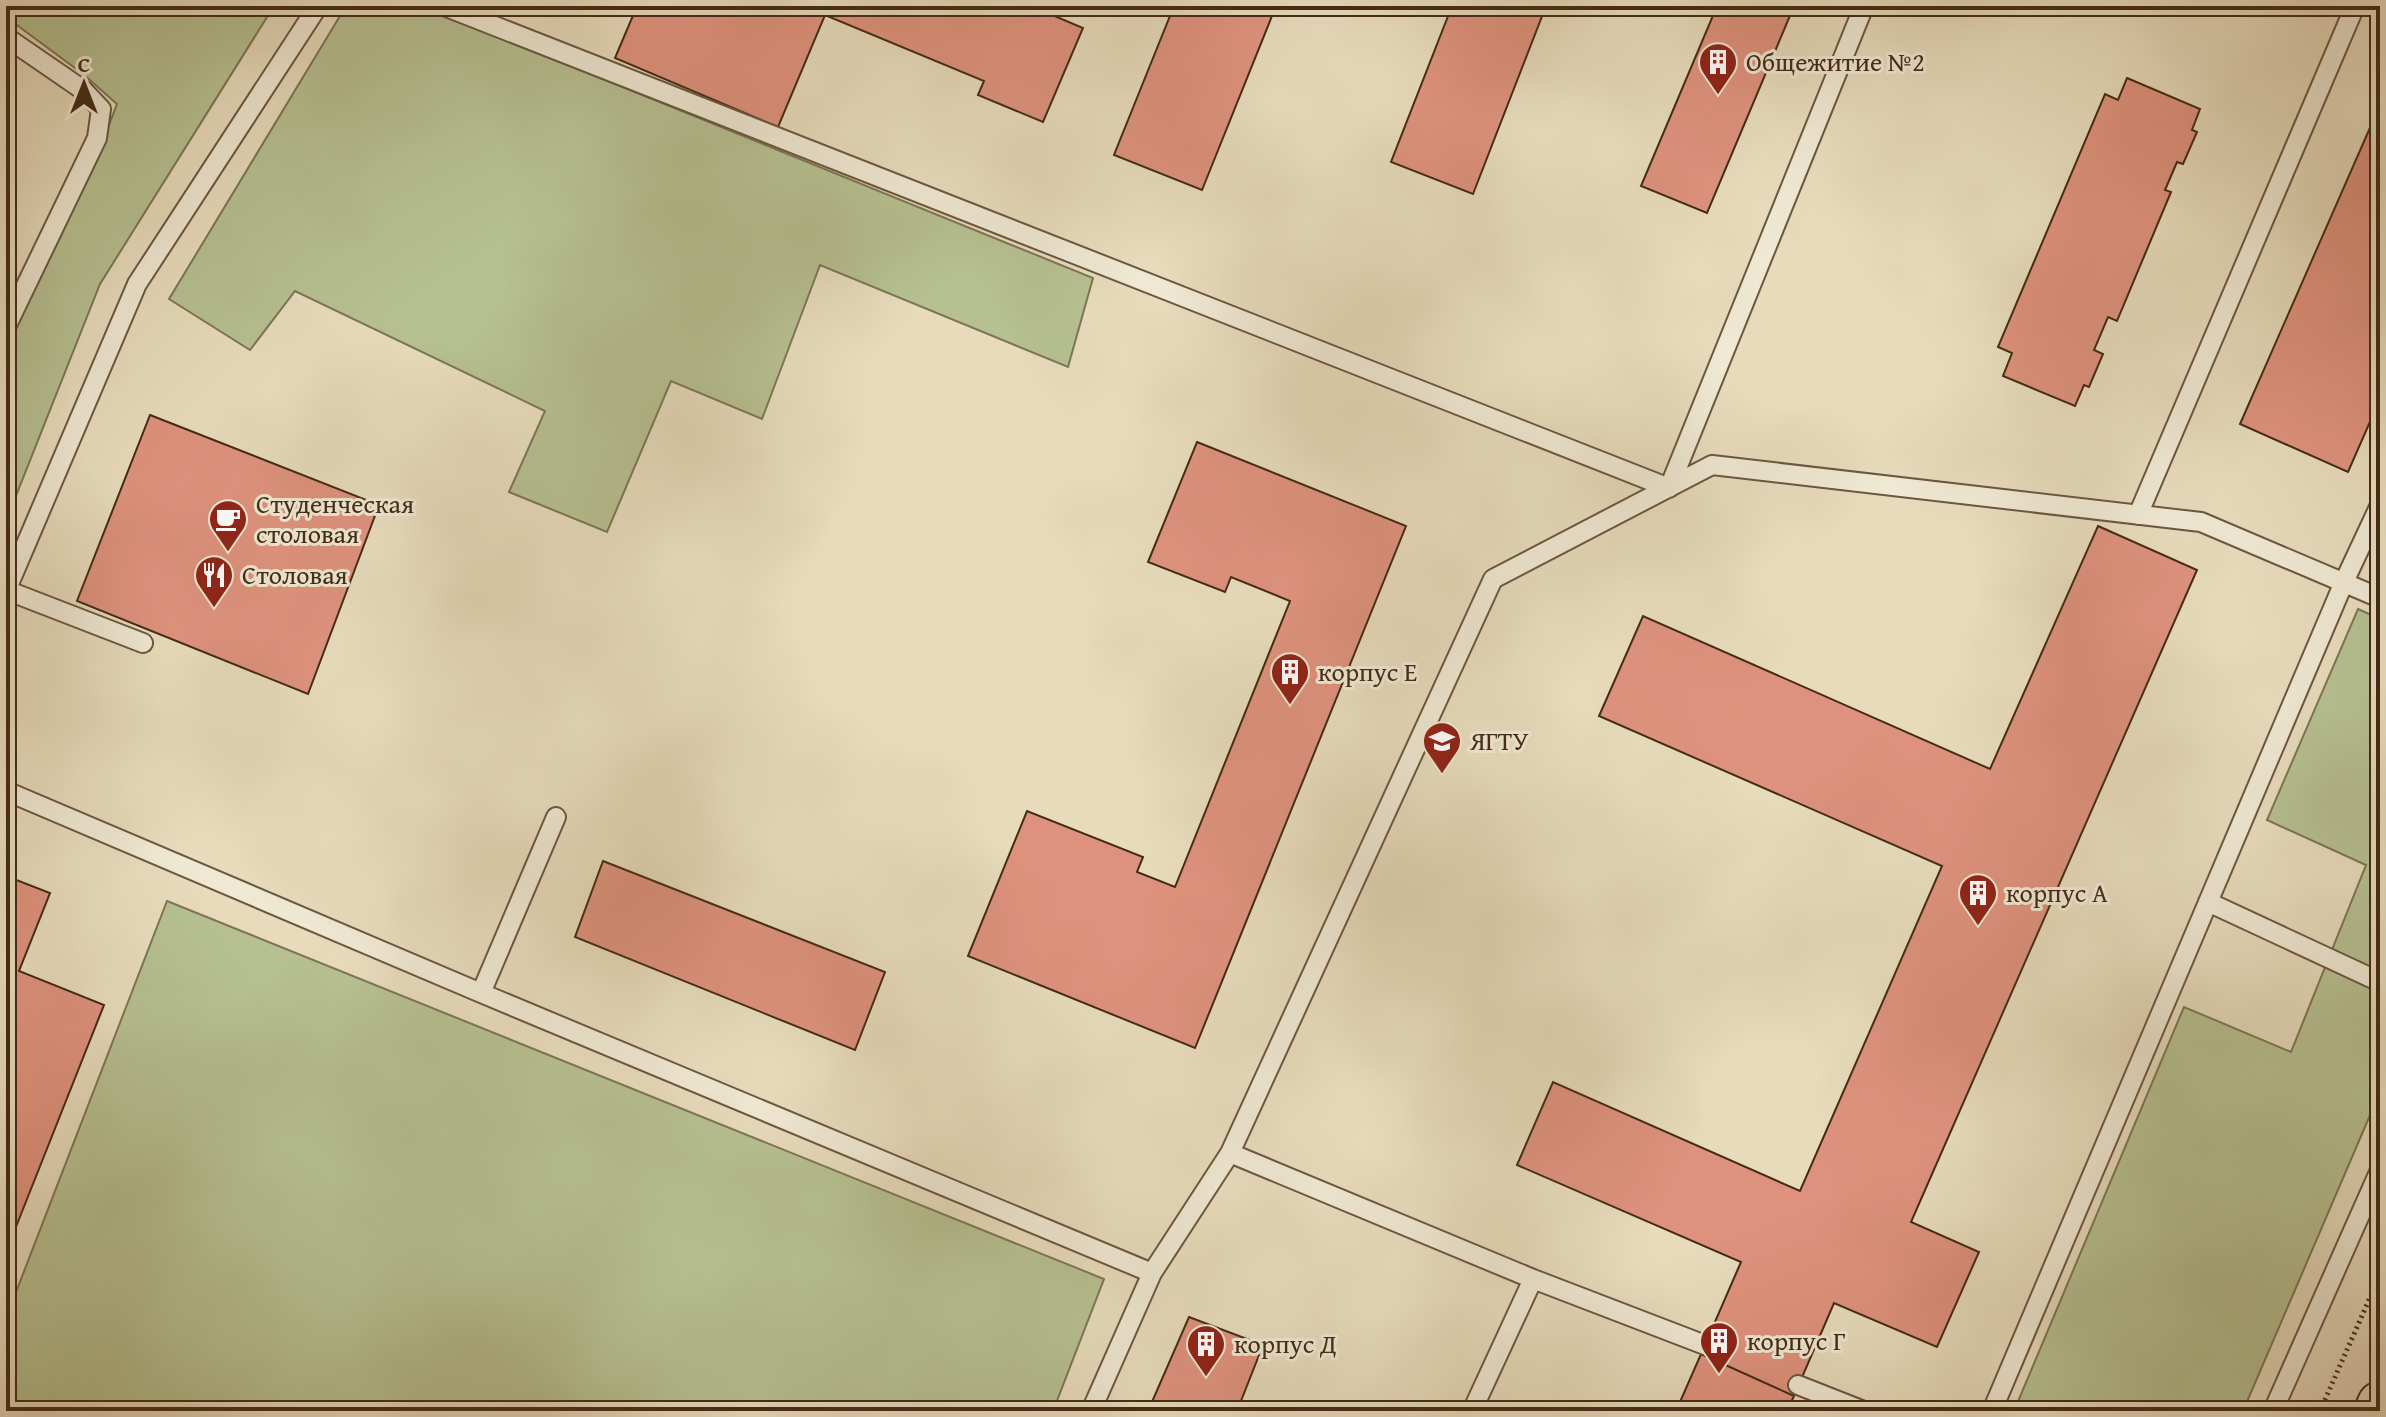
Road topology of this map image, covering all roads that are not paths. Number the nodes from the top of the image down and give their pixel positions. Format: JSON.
{"nodes":[{"id":1,"x":318,"y":6,"type":"edge"},
{"id":2,"x":444,"y":6,"type":"edge"},
{"id":3,"x":1864,"y":6,"type":"edge"},
{"id":4,"x":2355,"y":6,"type":"edge"},
{"id":5,"x":6,"y":37,"type":"edge"},
{"id":6,"x":6,"y":327,"type":"edge"},
{"id":7,"x":1669,"y":488,"type":"junction"},
{"id":8,"x":2380,"y":505,"type":"edge"},
{"id":9,"x":2138,"y":515,"type":"junction"},
{"id":10,"x":2344,"y":582,"type":"junction"},
{"id":11,"x":6,"y":591,"type":"edge"},
{"id":12,"x":2380,"y":598,"type":"edge"},
{"id":13,"x":143,"y":643,"type":"dead end"},
{"id":14,"x":6,"y":791,"type":"edge"},
{"id":15,"x":556,"y":817,"type":"dead end"},
{"id":16,"x":2208,"y":902,"type":"junction"},
{"id":17,"x":2380,"y":982,"type":"edge"},
{"id":18,"x":481,"y":993,"type":"junction"},
{"id":19,"x":1230,"y":1153,"type":"junction"},
{"id":20,"x":2380,"y":1170,"type":"edge"},
{"id":21,"x":1152,"y":1273,"type":"junction"},
{"id":22,"x":1533,"y":1279,"type":"junction"},
{"id":23,"x":1705,"y":1345,"type":"dead end"},
{"id":24,"x":1798,"y":1385,"type":"dead end"},
{"id":25,"x":2380,"y":1404,"type":"edge"},
{"id":26,"x":1091,"y":1411,"type":"edge"},
{"id":27,"x":1472,"y":1411,"type":"edge"},
{"id":28,"x":1864,"y":1411,"type":"edge"},
{"id":29,"x":1992,"y":1411,"type":"edge"},
{"id":30,"x":2273,"y":1411,"type":"edge"},
{"id":31,"x":2377,"y":1411,"type":"edge"}],
"edges":[{"from":1,"to":11,"type":"lane"},
{"from":2,"to":7,"type":"lane"},
{"from":3,"to":7,"type":"lane"},
{"from":4,"to":9,"type":"lane"},
{"from":5,"to":6,"type":"lane"},
{"from":7,"to":9,"type":"lane"},
{"from":7,"to":19,"type":"lane"},
{"from":8,"to":10,"type":"lane"},
{"from":9,"to":10,"type":"lane"},
{"from":10,"to":12,"type":"lane"},
{"from":10,"to":16,"type":"lane"},
{"from":11,"to":13,"type":"lane"},
{"from":14,"to":18,"type":"lane"},
{"from":15,"to":18,"type":"lane"},
{"from":16,"to":17,"type":"lane"},
{"from":16,"to":29,"type":"lane"},
{"from":18,"to":21,"type":"lane"},
{"from":19,"to":21,"type":"lane"},
{"from":19,"to":22,"type":"lane"},
{"from":20,"to":30,"type":"lane"},
{"from":21,"to":26,"type":"lane"},
{"from":22,"to":23,"type":"lane"},
{"from":22,"to":27,"type":"lane"},
{"from":24,"to":28,"type":"lane"},
{"from":25,"to":31,"type":"main road"}]}
